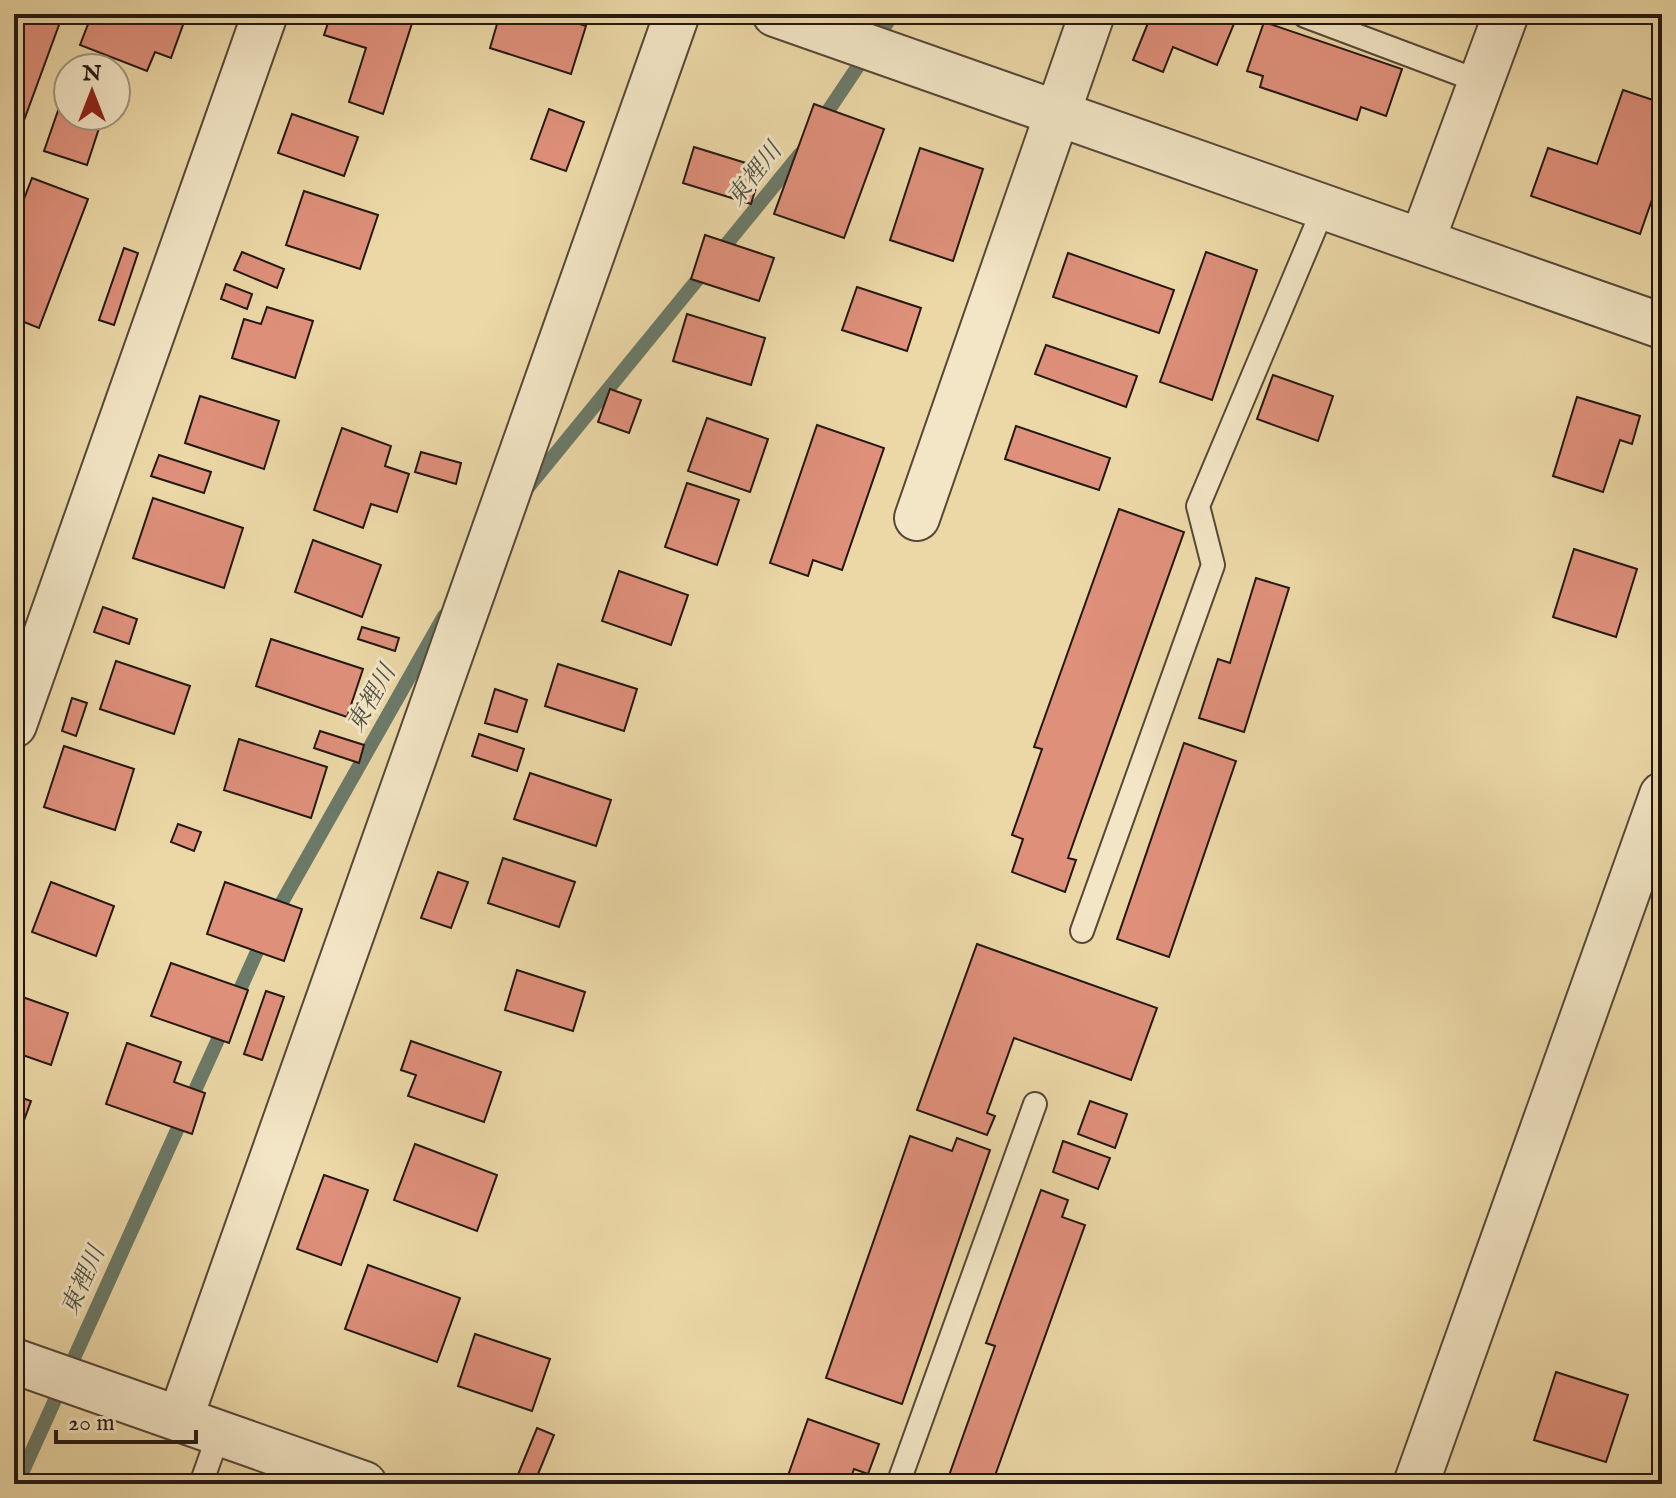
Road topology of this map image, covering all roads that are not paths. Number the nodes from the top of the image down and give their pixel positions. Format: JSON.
{"nodes":[{"id":1,"x":265,"y":14,"type":"edge"},
{"id":2,"x":677,"y":14,"type":"edge"},
{"id":3,"x":775,"y":14,"type":"edge"},
{"id":4,"x":1092,"y":14,"type":"edge"},
{"id":5,"x":1506,"y":14,"type":"edge"},
{"id":6,"x":1305,"y":16,"type":"edge"},
{"id":7,"x":1481,"y":82,"type":"junction"},
{"id":8,"x":1056,"y":112,"type":"junction"},
{"id":9,"x":1324,"y":207,"type":"junction"},
{"id":10,"x":1422,"y":241,"type":"junction"},
{"id":11,"x":1662,"y":326,"type":"edge"},
{"id":12,"x":917,"y":518,"type":"dead end"},
{"id":13,"x":14,"y":725,"type":"edge"},
{"id":14,"x":1662,"y":795,"type":"edge"},
{"id":15,"x":1082,"y":931,"type":"dead end"},
{"id":16,"x":1035,"y":1104,"type":"dead end"},
{"id":17,"x":14,"y":1361,"type":"edge"},
{"id":18,"x":199,"y":1426,"type":"junction"},
{"id":19,"x":201,"y":1484,"type":"edge"},
{"id":20,"x":364,"y":1484,"type":"edge"},
{"id":21,"x":898,"y":1484,"type":"edge"},
{"id":22,"x":1416,"y":1484,"type":"edge"}],
"edges":[{"from":1,"to":13,"type":"street"},
{"from":2,"to":18,"type":"street"},
{"from":3,"to":8,"type":"street"},
{"from":4,"to":8,"type":"street"},
{"from":5,"to":7,"type":"street"},
{"from":6,"to":7,"type":"lane"},
{"from":7,"to":10,"type":"street"},
{"from":8,"to":9,"type":"street"},
{"from":8,"to":12,"type":"street"},
{"from":9,"to":10,"type":"street"},
{"from":9,"to":15,"type":"lane"},
{"from":10,"to":11,"type":"street"},
{"from":14,"to":22,"type":"street"},
{"from":16,"to":21,"type":"lane"},
{"from":17,"to":18,"type":"street"},
{"from":18,"to":19,"type":"lane"},
{"from":18,"to":20,"type":"street"}]}
